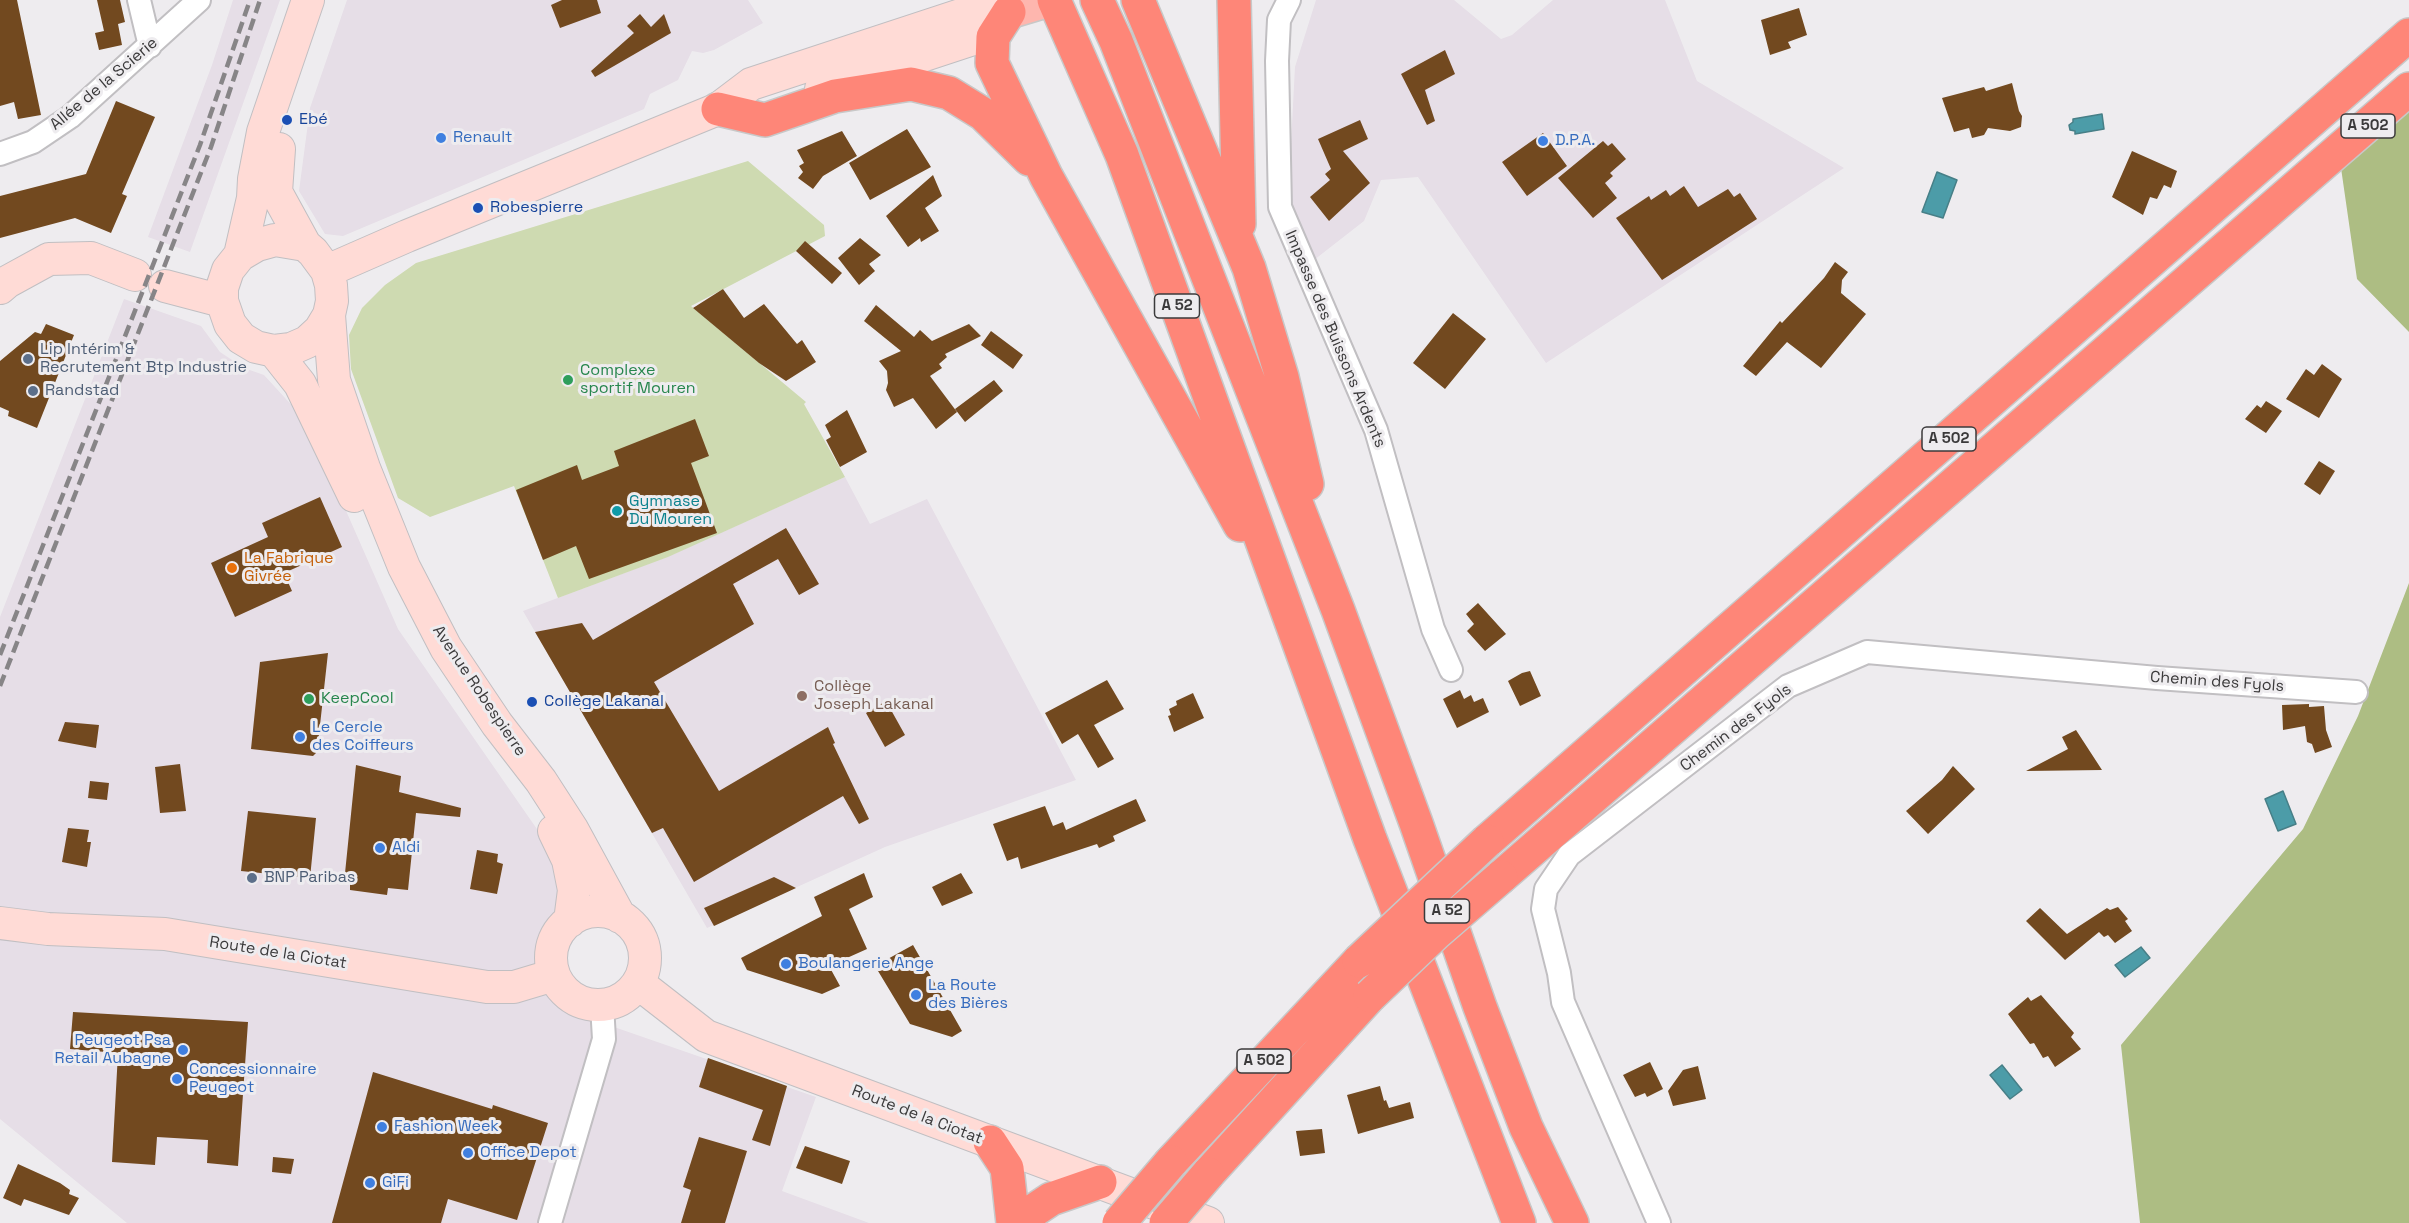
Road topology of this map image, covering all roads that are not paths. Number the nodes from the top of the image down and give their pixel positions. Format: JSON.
{"nodes":[{"id":1,"x":139,"y":0,"type":"edge"},
{"id":2,"x":199,"y":0,"type":"edge"},
{"id":3,"x":308,"y":0,"type":"edge"},
{"id":4,"x":326,"y":0,"type":"edge"},
{"id":5,"x":1049,"y":0,"type":"edge"},
{"id":6,"x":1054,"y":0,"type":"edge"},
{"id":7,"x":1097,"y":0,"type":"edge"},
{"id":8,"x":1138,"y":0,"type":"edge"},
{"id":9,"x":1234,"y":0,"type":"edge"},
{"id":10,"x":1289,"y":0,"type":"edge"},
{"id":11,"x":1009,"y":12,"type":"junction"},
{"id":12,"x":2409,"y":35,"type":"edge"},
{"id":13,"x":150,"y":46,"type":"junction"},
{"id":14,"x":2409,"y":89,"type":"edge"},
{"id":15,"x":718,"y":110,"type":"junction"},
{"id":16,"x":0,"y":154,"type":"edge"},
{"id":17,"x":1046,"y":176,"type":"junction"},
{"id":18,"x":1239,"y":241,"type":"junction"},
{"id":19,"x":305,"y":245,"type":"junction"},
{"id":20,"x":240,"y":255,"type":"junction"},
{"id":21,"x":327,"y":271,"type":"junction"},
{"id":22,"x":135,"y":275,"type":"dead end"},
{"id":23,"x":165,"y":286,"type":"dead end"},
{"id":24,"x":0,"y":288,"type":"edge"},
{"id":25,"x":222,"y":301,"type":"junction"},
{"id":26,"x":329,"y":315,"type":"junction"},
{"id":27,"x":274,"y":351,"type":"junction"},
{"id":28,"x":1332,"y":594,"type":"junction"},
{"id":29,"x":1290,"y":617,"type":"junction"},
{"id":30,"x":1451,"y":670,"type":"dead end"},
{"id":31,"x":2356,"y":692,"type":"dead end"},
{"id":32,"x":620,"y":917,"type":"junction"},
{"id":33,"x":570,"y":921,"type":"junction"},
{"id":34,"x":0,"y":923,"type":"edge"},
{"id":35,"x":554,"y":975,"type":"junction"},
{"id":36,"x":638,"y":984,"type":"junction"},
{"id":37,"x":602,"y":1005,"type":"junction"},
{"id":38,"x":990,"y":1142,"type":"junction"},
{"id":39,"x":1100,"y":1182,"type":"junction"},
{"id":40,"x":550,"y":1223,"type":"edge"},
{"id":41,"x":1014,"y":1223,"type":"edge"},
{"id":42,"x":1119,"y":1223,"type":"edge"},
{"id":43,"x":1166,"y":1223,"type":"edge"},
{"id":44,"x":1208,"y":1223,"type":"edge"},
{"id":45,"x":1519,"y":1223,"type":"edge"},
{"id":46,"x":1572,"y":1223,"type":"edge"},
{"id":47,"x":1659,"y":1223,"type":"edge"}],
"edges":[{"from":1,"to":13,"type":"street"},
{"from":2,"to":13,"type":"street","name":"Allée de la Scierie"},
{"from":3,"to":20,"type":"main road"},
{"from":4,"to":19,"type":"main road"},
{"from":5,"to":11,"type":"main road"},
{"from":6,"to":29,"type":"highway","number":"A 52"},
{"from":7,"to":28,"type":"highway","number":"A 52"},
{"from":8,"to":18,"type":"highway"},
{"from":9,"to":18,"type":"highway"},
{"from":10,"to":30,"type":"street","name":"Impasse des Buissons Ardents"},
{"from":11,"to":15,"type":"main road"},
{"from":11,"to":17,"type":"highway"},
{"from":12,"to":42,"type":"highway","number":"A 502","bridge":true},
{"from":13,"to":16,"type":"street","name":"Allée de la Scierie"},
{"from":14,"to":43,"type":"highway","number":"A 502","bridge":true},
{"from":15,"to":17,"type":"highway"},
{"from":15,"to":21,"type":"main road"},
{"from":17,"to":29,"type":"highway"},
{"from":18,"to":28,"type":"highway"},
{"from":19,"to":20,"type":"main road"},
{"from":19,"to":21,"type":"main road"},
{"from":20,"to":25,"type":"main road"},
{"from":21,"to":26,"type":"main road"},
{"from":22,"to":24,"type":"main road"},
{"from":23,"to":25,"type":"main road"},
{"from":25,"to":27,"type":"main road"},
{"from":26,"to":27,"type":"main road"},
{"from":26,"to":32,"type":"main road","name":"Avenue Robespierre"},
{"from":27,"to":33,"type":"main road","name":"Avenue Robespierre"},
{"from":28,"to":46,"type":"highway","number":"A 52"},
{"from":29,"to":45,"type":"highway","number":"A 52"},
{"from":31,"to":47,"type":"street","name":"Chemin des Fyols"},
{"from":32,"to":33,"type":"main road"},
{"from":32,"to":36,"type":"main road"},
{"from":33,"to":35,"type":"main road"},
{"from":34,"to":35,"type":"main road","name":"Route de la Ciotat"},
{"from":35,"to":37,"type":"main road"},
{"from":36,"to":37,"type":"main road"},
{"from":36,"to":38,"type":"main road","name":"Route de la Ciotat"},
{"from":37,"to":40,"type":"street"},
{"from":38,"to":39,"type":"main road","name":"Route de la Ciotat"},
{"from":38,"to":41,"type":"highway"},
{"from":39,"to":41,"type":"highway"},
{"from":39,"to":44,"type":"main road","name":"Route de la Ciotat"}]}
